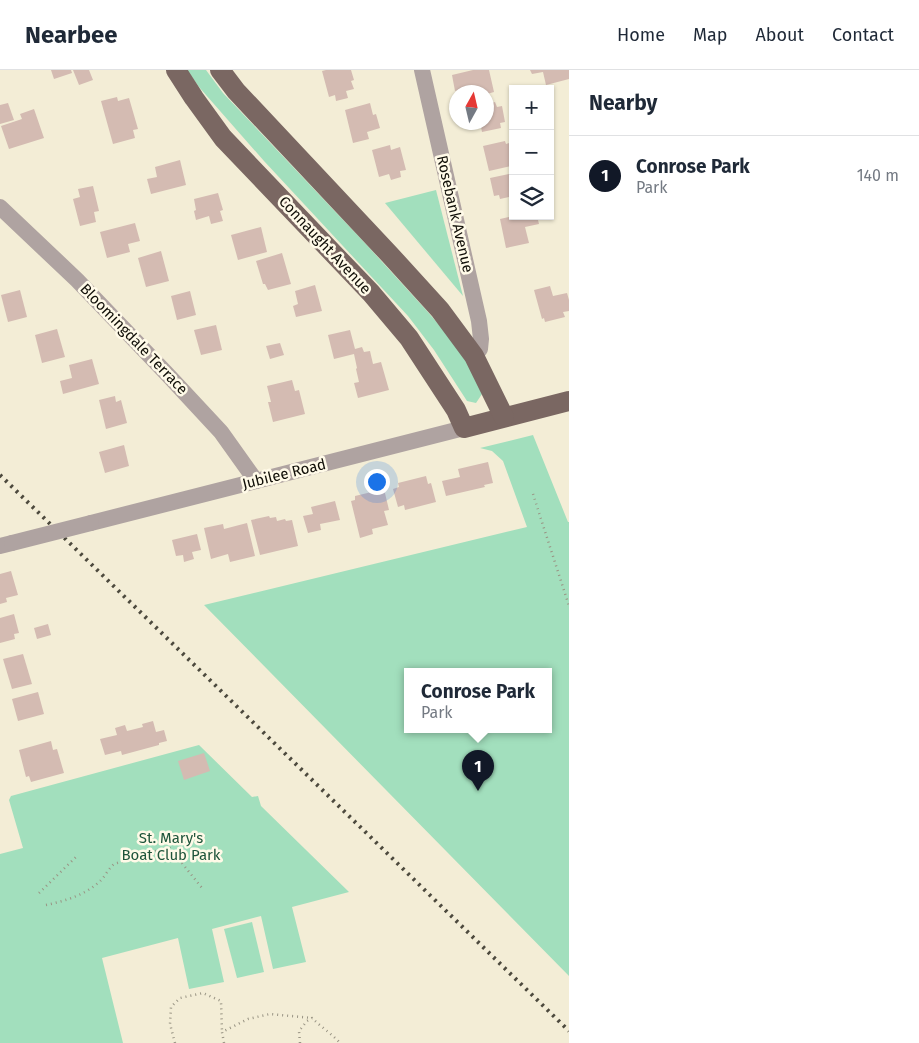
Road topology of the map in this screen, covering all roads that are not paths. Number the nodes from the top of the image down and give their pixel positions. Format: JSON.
{"nodes":[{"id":1,"x":176,"y":70,"type":"edge"},
{"id":2,"x":220,"y":70,"type":"edge"},
{"id":3,"x":422,"y":70,"type":"edge"},
{"id":4,"x":0,"y":207,"type":"edge"},
{"id":5,"x":474,"y":356,"type":"junction"},
{"id":6,"x":569,"y":401,"type":"edge"},
{"id":7,"x":504,"y":417,"type":"junction"},
{"id":8,"x":464,"y":428,"type":"junction"},
{"id":9,"x":256,"y":481,"type":"junction"},
{"id":10,"x":6,"y":545,"type":"edge"}],
"edges":[{"from":1,"to":8,"type":"main road","name":"Connaught Avenue"},
{"from":2,"to":5,"type":"main road"},
{"from":3,"to":5,"type":"street","name":"Rosebank Avenue"},
{"from":4,"to":9,"type":"street","name":"Bloomingdale Terrace"},
{"from":5,"to":7,"type":"main road"},
{"from":6,"to":7,"type":"main road","name":"Jubilee Road"},
{"from":7,"to":8,"type":"main road","name":"Jubilee Road"},
{"from":8,"to":9,"type":"street","name":"Jubilee Road"},
{"from":9,"to":10,"type":"street","name":"Jubilee Road","bridge":true}]}
